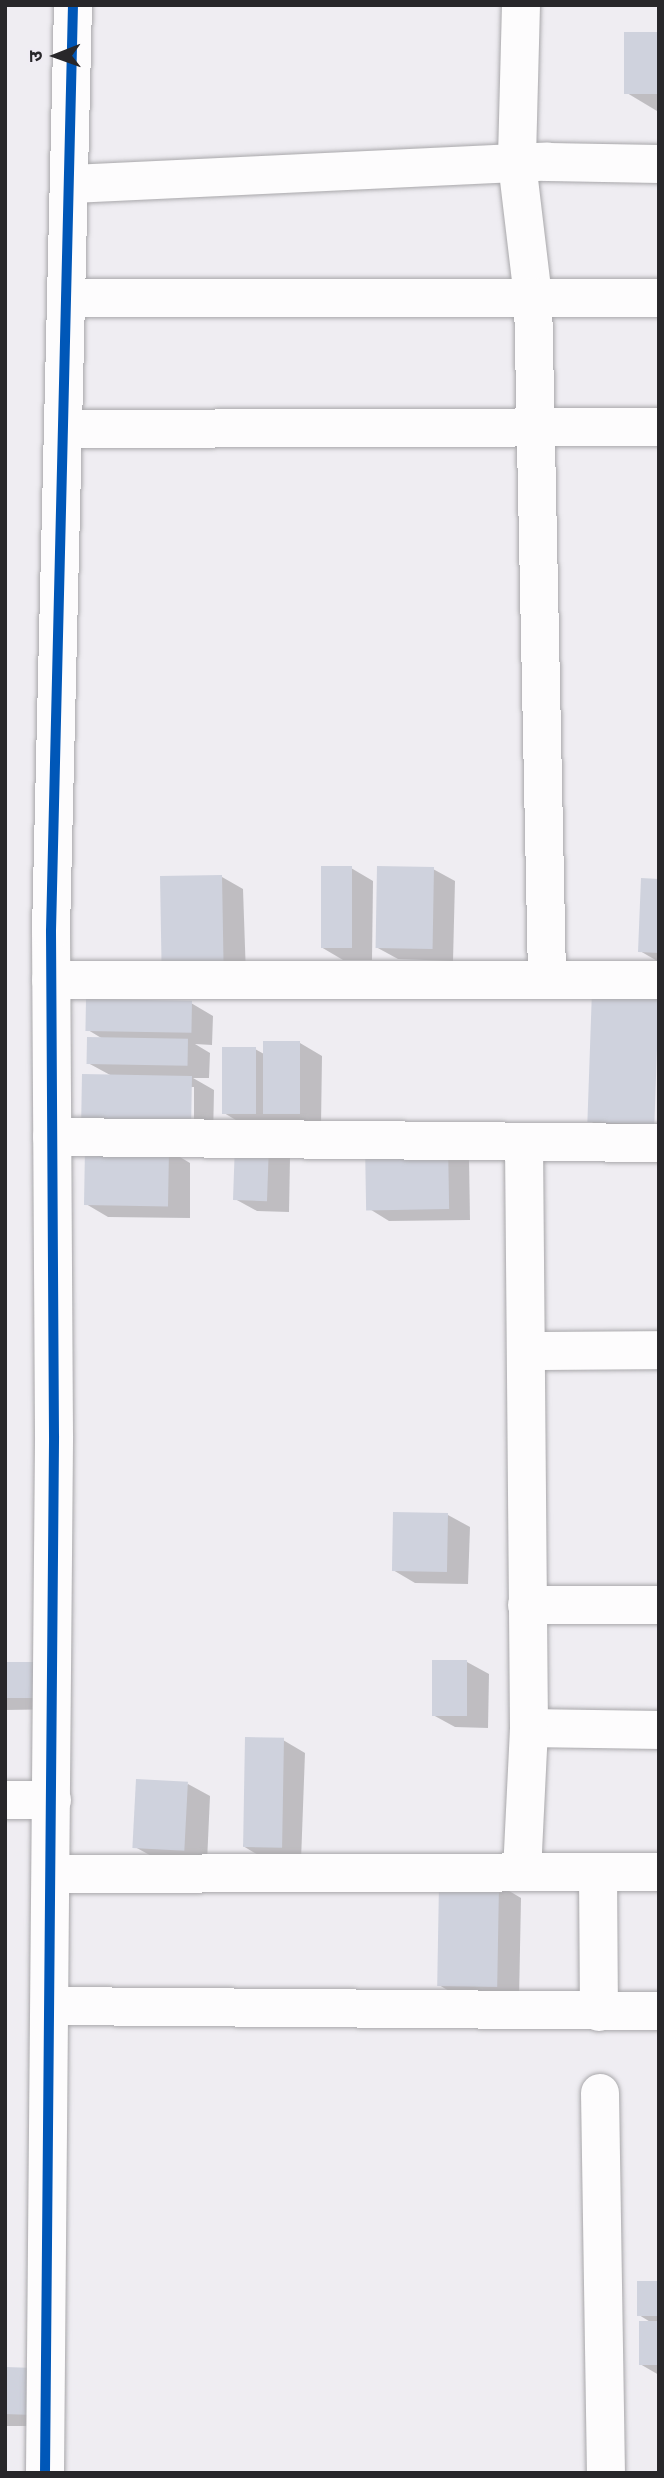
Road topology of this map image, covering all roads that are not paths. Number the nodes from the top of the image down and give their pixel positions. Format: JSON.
{"nodes":[{"id":1,"x":73,"y":5,"type":"edge"},
{"id":2,"x":521,"y":5,"type":"edge"},
{"id":3,"x":517,"y":163,"type":"junction"},
{"id":4,"x":659,"y":164,"type":"edge"},
{"id":5,"x":72,"y":184,"type":"junction"},
{"id":6,"x":533,"y":297,"type":"junction"},
{"id":7,"x":69,"y":298,"type":"junction"},
{"id":8,"x":659,"y":298,"type":"edge"},
{"id":9,"x":534,"y":427,"type":"junction"},
{"id":10,"x":659,"y":427,"type":"edge"},
{"id":11,"x":65,"y":429,"type":"junction"},
{"id":12,"x":547,"y":979,"type":"junction"},
{"id":13,"x":51,"y":980,"type":"junction"},
{"id":14,"x":659,"y":980,"type":"edge"},
{"id":15,"x":52,"y":1137,"type":"junction"},
{"id":16,"x":524,"y":1142,"type":"junction"},
{"id":17,"x":659,"y":1143,"type":"edge"},
{"id":18,"x":659,"y":1350,"type":"edge"},
{"id":19,"x":526,"y":1351,"type":"junction"},
{"id":20,"x":527,"y":1605,"type":"junction"},
{"id":21,"x":659,"y":1605,"type":"edge"},
{"id":22,"x":529,"y":1728,"type":"junction"},
{"id":23,"x":659,"y":1730,"type":"edge"},
{"id":24,"x":5,"y":1800,"type":"edge"},
{"id":25,"x":52,"y":1800,"type":"junction"},
{"id":26,"x":522,"y":1872,"type":"junction"},
{"id":27,"x":598,"y":1872,"type":"junction"},
{"id":28,"x":659,"y":1872,"type":"edge"},
{"id":29,"x":52,"y":1874,"type":"junction"},
{"id":30,"x":51,"y":2006,"type":"junction"},
{"id":31,"x":659,"y":2011,"type":"edge"},
{"id":32,"x":599,"y":2012,"type":"junction"},
{"id":33,"x":600,"y":2093,"type":"dead end"},
{"id":34,"x":45,"y":2473,"type":"edge"},
{"id":35,"x":606,"y":2473,"type":"edge"}],
"edges":[{"from":1,"to":5,"type":"street"},
{"from":2,"to":3,"type":"street"},
{"from":3,"to":4,"type":"street"},
{"from":3,"to":5,"type":"street"},
{"from":3,"to":6,"type":"street"},
{"from":5,"to":7,"type":"street"},
{"from":6,"to":7,"type":"street"},
{"from":6,"to":8,"type":"street"},
{"from":6,"to":9,"type":"street"},
{"from":7,"to":11,"type":"street"},
{"from":9,"to":10,"type":"street"},
{"from":9,"to":11,"type":"street"},
{"from":9,"to":12,"type":"street"},
{"from":11,"to":13,"type":"street"},
{"from":12,"to":13,"type":"street"},
{"from":12,"to":14,"type":"street"},
{"from":13,"to":15,"type":"street"},
{"from":15,"to":16,"type":"street"},
{"from":15,"to":25,"type":"street"},
{"from":16,"to":17,"type":"street"},
{"from":16,"to":19,"type":"street"},
{"from":18,"to":19,"type":"street"},
{"from":19,"to":20,"type":"street"},
{"from":20,"to":21,"type":"street"},
{"from":20,"to":22,"type":"street"},
{"from":22,"to":23,"type":"street"},
{"from":22,"to":26,"type":"street"},
{"from":24,"to":25,"type":"street"},
{"from":25,"to":29,"type":"street"},
{"from":26,"to":27,"type":"street"},
{"from":26,"to":29,"type":"street"},
{"from":27,"to":28,"type":"street"},
{"from":27,"to":32,"type":"street"},
{"from":29,"to":30,"type":"street"},
{"from":30,"to":32,"type":"street"},
{"from":30,"to":34,"type":"street"},
{"from":31,"to":32,"type":"street"},
{"from":33,"to":35,"type":"street"}]}
